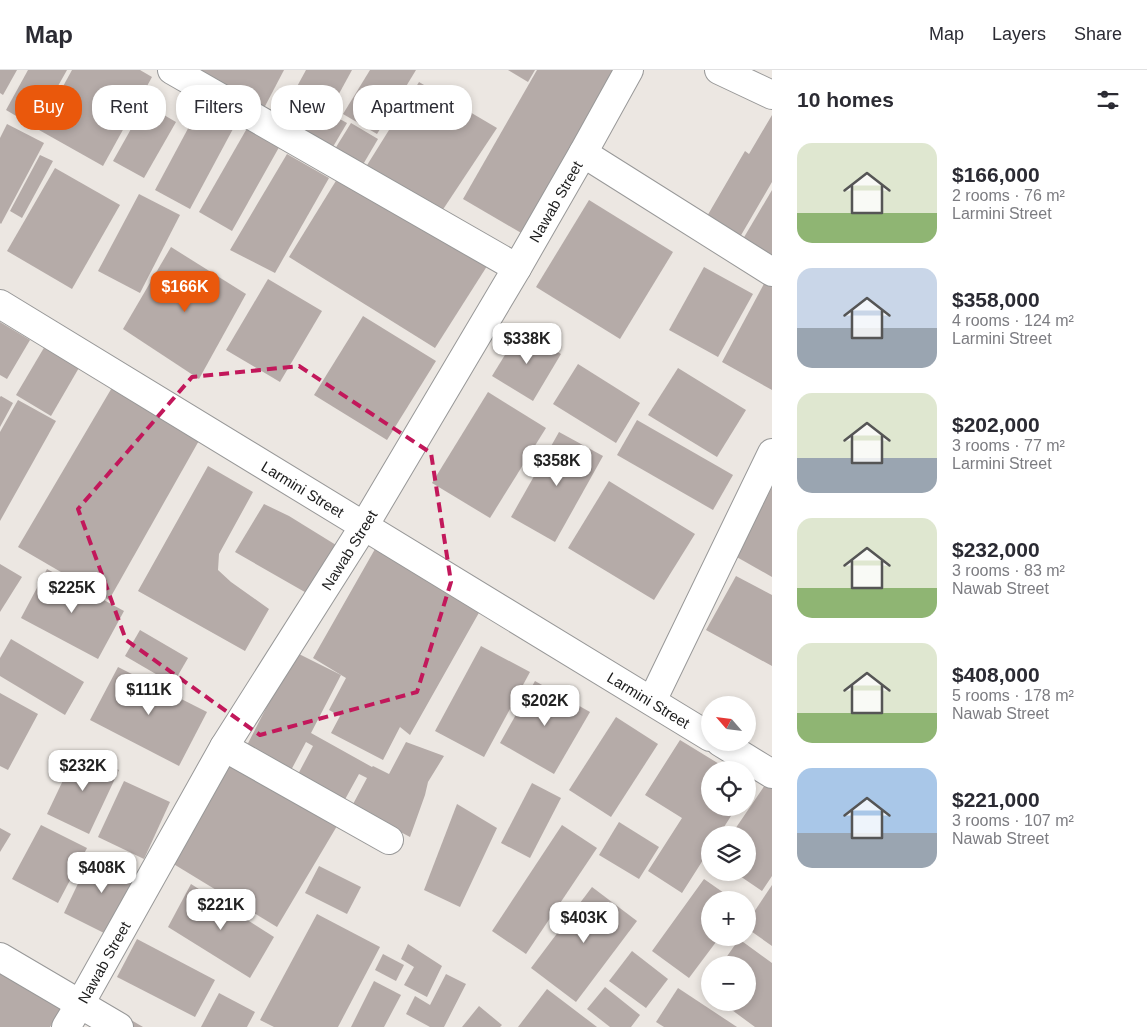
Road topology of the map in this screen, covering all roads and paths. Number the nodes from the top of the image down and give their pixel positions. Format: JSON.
{"nodes":[{"id":1,"x":172,"y":70,"type":"edge"},
{"id":2,"x":629,"y":70,"type":"edge"},
{"id":3,"x":719,"y":70,"type":"edge"},
{"id":4,"x":772,"y":96,"type":"edge"},
{"id":5,"x":583,"y":153,"type":"junction"},
{"id":6,"x":516,"y":268,"type":"junction"},
{"id":7,"x":772,"y":272,"type":"edge"},
{"id":8,"x":0,"y":304,"type":"edge"},
{"id":9,"x":772,"y":453,"type":"edge"},
{"id":10,"x":364,"y":526,"type":"junction"},
{"id":11,"x":652,"y":701,"type":"junction"},
{"id":12,"x":701,"y":731,"type":"edge"},
{"id":13,"x":224,"y":747,"type":"junction"},
{"id":14,"x":735,"y":751,"type":"edge"},
{"id":15,"x":772,"y":774,"type":"edge"},
{"id":16,"x":390,"y":840,"type":"dead end"},
{"id":17,"x":0,"y":957,"type":"edge"},
{"id":18,"x":73,"y":1016,"type":"edge"},
{"id":19,"x":119,"y":1027,"type":"edge"}],
"edges":[{"from":1,"to":6,"type":"street"},
{"from":2,"to":5,"type":"street","name":"Nawab Street"},
{"from":3,"to":4,"type":"street"},
{"from":5,"to":6,"type":"street","name":"Nawab Street"},
{"from":5,"to":7,"type":"street"},
{"from":6,"to":10,"type":"street","name":"Nawab Street"},
{"from":8,"to":10,"type":"street","name":"Larmini Street"},
{"from":9,"to":11,"type":"street"},
{"from":10,"to":11,"type":"street","name":"Larmini Street"},
{"from":10,"to":13,"type":"street","name":"Nawab Street"},
{"from":11,"to":12,"type":"street","name":"Larmini Street"},
{"from":13,"to":16,"type":"street"},
{"from":13,"to":18,"type":"street","name":"Nawab Street"},
{"from":14,"to":15,"type":"street"},
{"from":17,"to":18,"type":"street"},
{"from":18,"to":19,"type":"street"}]}
